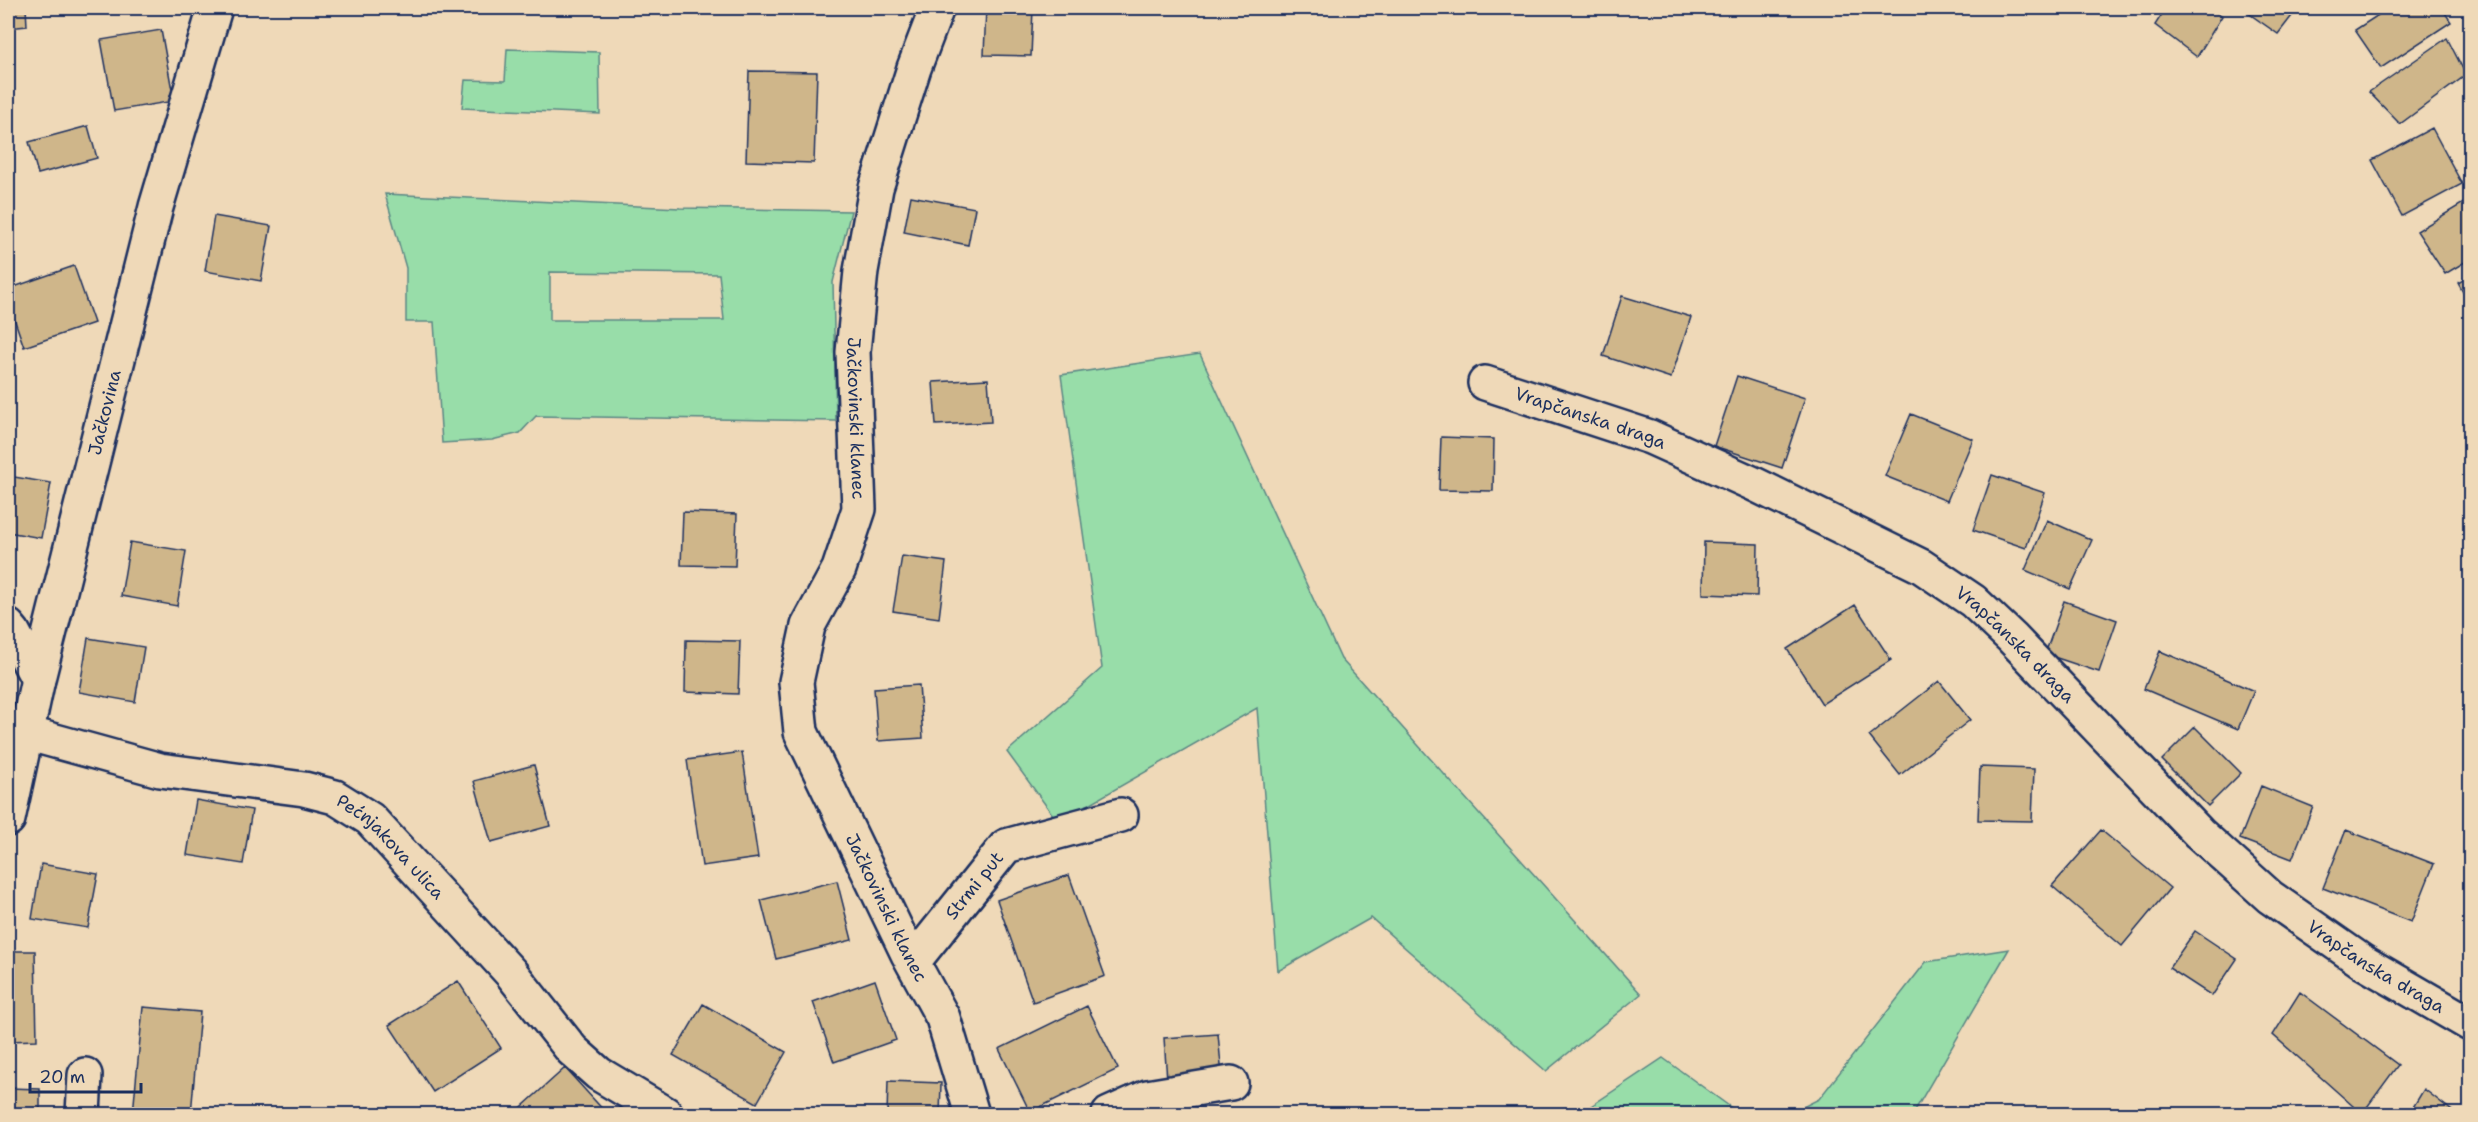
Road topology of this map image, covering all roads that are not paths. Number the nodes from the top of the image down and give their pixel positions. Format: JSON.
{"nodes":[{"id":1,"x":215,"y":8,"type":"edge"},
{"id":2,"x":937,"y":8,"type":"edge"},
{"id":3,"x":1485,"y":383,"type":"dead end"},
{"id":4,"x":8,"y":626,"type":"edge"},
{"id":5,"x":38,"y":679,"type":"junction"},
{"id":6,"x":18,"y":730,"type":"edge"},
{"id":7,"x":1121,"y":815,"type":"dead end"},
{"id":8,"x":8,"y":819,"type":"edge"},
{"id":9,"x":913,"y":962,"type":"junction"},
{"id":10,"x":2470,"y":1024,"type":"edge"},
{"id":11,"x":85,"y":1074,"type":"dead end"},
{"id":12,"x":1231,"y":1083,"type":"dead end"},
{"id":13,"x":82,"y":1114,"type":"edge"},
{"id":14,"x":666,"y":1114,"type":"edge"},
{"id":15,"x":972,"y":1114,"type":"edge"},
{"id":16,"x":1109,"y":1114,"type":"edge"}],
"edges":[{"from":1,"to":5,"type":"street","name":"Jačkovina"},
{"from":2,"to":9,"type":"street","name":"Jačkovinski klanec"},
{"from":3,"to":10,"type":"street","name":"Vrapčanska draga"},
{"from":4,"to":5,"type":"street"},
{"from":5,"to":6,"type":"street","name":"Jačkovina"},
{"from":6,"to":8,"type":"street","name":"Jačkovina"},
{"from":6,"to":14,"type":"street","name":"Pećnjakova ulica"},
{"from":7,"to":9,"type":"street","name":"Strmi put"},
{"from":9,"to":15,"type":"street","name":"Jačkovinski klanec"},
{"from":11,"to":13,"type":"street"},
{"from":12,"to":16,"type":"street"}]}
